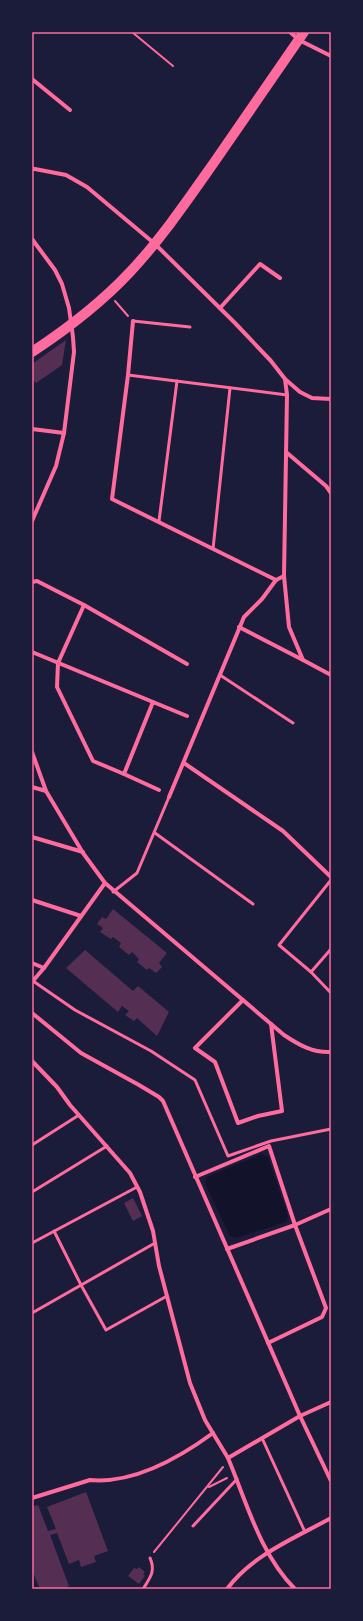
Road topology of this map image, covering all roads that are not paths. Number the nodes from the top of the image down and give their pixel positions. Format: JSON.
{"nodes":[{"id":1,"x":290,"y":32,"type":"edge"},
{"id":2,"x":302,"y":36,"type":"edge"},
{"id":3,"x":331,"y":56,"type":"edge"},
{"id":4,"x":32,"y":79,"type":"edge"},
{"id":5,"x":70,"y":110,"type":"dead end"},
{"id":6,"x":32,"y":169,"type":"edge"},
{"id":7,"x":32,"y":239,"type":"edge"},
{"id":8,"x":155,"y":244,"type":"junction"},
{"id":9,"x":280,"y":278,"type":"dead end"},
{"id":10,"x":220,"y":308,"type":"junction"},
{"id":11,"x":133,"y":321,"type":"joint"},
{"id":12,"x":71,"y":326,"type":"junction"},
{"id":13,"x":190,"y":327,"type":"dead end"},
{"id":14,"x":32,"y":352,"type":"edge"},
{"id":15,"x":128,"y":374,"type":"junction"},
{"id":16,"x":285,"y":379,"type":"junction"},
{"id":17,"x":177,"y":381,"type":"junction"},
{"id":18,"x":230,"y":388,"type":"junction"},
{"id":19,"x":287,"y":395,"type":"junction"},
{"id":20,"x":331,"y":399,"type":"edge"},
{"id":21,"x":32,"y":429,"type":"edge"},
{"id":22,"x":64,"y":433,"type":"junction"},
{"id":23,"x":286,"y":452,"type":"junction"},
{"id":24,"x":331,"y":493,"type":"edge"},
{"id":25,"x":32,"y":521,"type":"edge"},
{"id":26,"x":159,"y":521,"type":"junction"},
{"id":27,"x":213,"y":549,"type":"junction"},
{"id":28,"x":284,"y":576,"type":"junction"},
{"id":29,"x":276,"y":580,"type":"junction"},
{"id":30,"x":32,"y":582,"type":"edge"},
{"id":31,"x":84,"y":604,"type":"junction"},
{"id":32,"x":239,"y":627,"type":"junction"},
{"id":33,"x":32,"y":652,"type":"edge"},
{"id":34,"x":303,"y":660,"type":"junction"},
{"id":35,"x":58,"y":663,"type":"junction"},
{"id":36,"x":187,"y":664,"type":"dead end"},
{"id":37,"x":220,"y":675,"type":"junction"},
{"id":38,"x":331,"y":675,"type":"edge"},
{"id":39,"x":153,"y":702,"type":"junction"},
{"id":40,"x":188,"y":716,"type":"dead end"},
{"id":41,"x":293,"y":722,"type":"dead end"},
{"id":42,"x":32,"y":752,"type":"edge"},
{"id":43,"x":184,"y":763,"type":"junction"},
{"id":44,"x":124,"y":774,"type":"junction"},
{"id":45,"x":32,"y":787,"type":"edge"},
{"id":46,"x":159,"y":790,"type":"dead end"},
{"id":47,"x":46,"y":791,"type":"junction"},
{"id":48,"x":169,"y":797,"type":"joint"},
{"id":49,"x":155,"y":833,"type":"junction"},
{"id":50,"x":32,"y":837,"type":"edge"},
{"id":51,"x":83,"y":853,"type":"junction"},
{"id":52,"x":331,"y":876,"type":"edge"},
{"id":53,"x":331,"y":880,"type":"edge"},
{"id":54,"x":105,"y":883,"type":"junction"},
{"id":55,"x":114,"y":892,"type":"junction"},
{"id":56,"x":32,"y":900,"type":"edge"},
{"id":57,"x":253,"y":904,"type":"dead end"},
{"id":58,"x":81,"y":916,"type":"junction"},
{"id":59,"x":331,"y":949,"type":"edge"},
{"id":60,"x":32,"y":964,"type":"edge"},
{"id":61,"x":44,"y":968,"type":"junction"},
{"id":62,"x":311,"y":972,"type":"junction"},
{"id":63,"x":33,"y":982,"type":"edge"},
{"id":64,"x":331,"y":993,"type":"edge"},
{"id":65,"x":243,"y":1000,"type":"junction"},
{"id":66,"x":32,"y":1013,"type":"edge"},
{"id":67,"x":271,"y":1024,"type":"junction"},
{"id":68,"x":331,"y":1052,"type":"edge"},
{"id":69,"x":32,"y":1061,"type":"edge"},
{"id":70,"x":79,"y":1115,"type":"junction"},
{"id":71,"x":331,"y":1129,"type":"edge"},
{"id":72,"x":32,"y":1145,"type":"edge"},
{"id":73,"x":107,"y":1146,"type":"junction"},
{"id":74,"x":195,"y":1177,"type":"junction"},
{"id":75,"x":137,"y":1187,"type":"junction"},
{"id":76,"x":32,"y":1192,"type":"edge"},
{"id":77,"x":331,"y":1209,"type":"edge"},
{"id":78,"x":295,"y":1225,"type":"junction"},
{"id":79,"x":54,"y":1231,"type":"junction"},
{"id":80,"x":32,"y":1243,"type":"edge"},
{"id":81,"x":155,"y":1243,"type":"junction"},
{"id":82,"x":227,"y":1249,"type":"junction"},
{"id":83,"x":81,"y":1285,"type":"junction"},
{"id":84,"x":167,"y":1296,"type":"junction"},
{"id":85,"x":32,"y":1313,"type":"edge"},
{"id":86,"x":268,"y":1343,"type":"junction"},
{"id":87,"x":331,"y":1402,"type":"edge"},
{"id":88,"x":300,"y":1416,"type":"junction"},
{"id":89,"x":213,"y":1433,"type":"junction"},
{"id":90,"x":262,"y":1438,"type":"junction"},
{"id":91,"x":229,"y":1459,"type":"junction"},
{"id":92,"x":236,"y":1477,"type":"junction"},
{"id":93,"x":331,"y":1481,"type":"edge"},
{"id":94,"x":32,"y":1498,"type":"edge"},
{"id":95,"x":331,"y":1518,"type":"edge"},
{"id":96,"x":193,"y":1526,"type":"dead end"},
{"id":97,"x":305,"y":1532,"type":"junction"},
{"id":98,"x":267,"y":1552,"type":"junction"},
{"id":99,"x":150,"y":1558,"type":"road end"},
{"id":100,"x":143,"y":1589,"type":"edge"},
{"id":101,"x":227,"y":1589,"type":"edge"},
{"id":102,"x":295,"y":1589,"type":"edge"}],
"edges":[{"from":1,"to":2,"type":"street"},
{"from":2,"to":3,"type":"street"},
{"from":2,"to":8,"type":"main road"},
{"from":4,"to":5,"type":"street"},
{"from":6,"to":8,"type":"street"},
{"from":7,"to":12,"type":"street"},
{"from":8,"to":10,"type":"street"},
{"from":8,"to":12,"type":"main road"},
{"from":9,"to":10,"type":"street"},
{"from":10,"to":16,"type":"street"},
{"from":11,"to":13,"type":"lane"},
{"from":11,"to":15,"type":"street"},
{"from":12,"to":14,"type":"main road"},
{"from":12,"to":22,"type":"street"},
{"from":15,"to":17,"type":"lane"},
{"from":15,"to":26,"type":"street"},
{"from":16,"to":19,"type":"street"},
{"from":16,"to":20,"type":"street"},
{"from":17,"to":18,"type":"lane"},
{"from":17,"to":26,"type":"lane"},
{"from":18,"to":19,"type":"lane"},
{"from":18,"to":27,"type":"lane"},
{"from":19,"to":23,"type":"street"},
{"from":21,"to":22,"type":"street"},
{"from":22,"to":25,"type":"street"},
{"from":23,"to":24,"type":"street"},
{"from":23,"to":28,"type":"street"},
{"from":26,"to":27,"type":"street"},
{"from":27,"to":29,"type":"street"},
{"from":28,"to":29,"type":"street"},
{"from":28,"to":34,"type":"street"},
{"from":29,"to":32,"type":"street"},
{"from":30,"to":31,"type":"street"},
{"from":31,"to":35,"type":"street"},
{"from":31,"to":36,"type":"street"},
{"from":32,"to":34,"type":"street"},
{"from":32,"to":37,"type":"street"},
{"from":33,"to":35,"type":"street"},
{"from":34,"to":38,"type":"street"},
{"from":35,"to":39,"type":"street"},
{"from":35,"to":44,"type":"street"},
{"from":37,"to":41,"type":"lane"},
{"from":37,"to":43,"type":"street"},
{"from":39,"to":40,"type":"street"},
{"from":39,"to":44,"type":"street"},
{"from":42,"to":47,"type":"street"},
{"from":43,"to":48,"type":"street"},
{"from":43,"to":52,"type":"street"},
{"from":44,"to":46,"type":"street"},
{"from":45,"to":47,"type":"street"},
{"from":47,"to":51,"type":"street"},
{"from":48,"to":49,"type":"lane"},
{"from":49,"to":55,"type":"lane"},
{"from":49,"to":57,"type":"lane"},
{"from":50,"to":51,"type":"street"},
{"from":51,"to":54,"type":"street"},
{"from":53,"to":62,"type":"lane"},
{"from":54,"to":55,"type":"street"},
{"from":54,"to":58,"type":"street"},
{"from":55,"to":65,"type":"street"},
{"from":56,"to":58,"type":"street"},
{"from":58,"to":61,"type":"street"},
{"from":59,"to":62,"type":"lane"},
{"from":60,"to":61,"type":"street"},
{"from":61,"to":63,"type":"street"},
{"from":62,"to":64,"type":"lane"},
{"from":63,"to":71,"type":"lane"},
{"from":65,"to":67,"type":"street"},
{"from":65,"to":67,"type":"street"},
{"from":66,"to":74,"type":"street"},
{"from":67,"to":68,"type":"street"},
{"from":69,"to":70,"type":"street"},
{"from":70,"to":72,"type":"lane"},
{"from":70,"to":73,"type":"street"},
{"from":73,"to":75,"type":"street"},
{"from":73,"to":76,"type":"lane"},
{"from":74,"to":78,"type":"street"},
{"from":74,"to":82,"type":"street"},
{"from":75,"to":79,"type":"lane"},
{"from":75,"to":81,"type":"street"},
{"from":77,"to":78,"type":"street"},
{"from":78,"to":82,"type":"street"},
{"from":78,"to":86,"type":"street"},
{"from":79,"to":80,"type":"lane"},
{"from":79,"to":83,"type":"lane"},
{"from":81,"to":83,"type":"lane"},
{"from":81,"to":84,"type":"street"},
{"from":82,"to":86,"type":"street"},
{"from":83,"to":84,"type":"lane"},
{"from":83,"to":85,"type":"lane"},
{"from":84,"to":89,"type":"street"},
{"from":86,"to":88,"type":"street"},
{"from":87,"to":88,"type":"street"},
{"from":88,"to":90,"type":"street"},
{"from":88,"to":93,"type":"street"},
{"from":89,"to":91,"type":"street"},
{"from":89,"to":94,"type":"street"},
{"from":90,"to":91,"type":"street"},
{"from":90,"to":97,"type":"lane"},
{"from":91,"to":92,"type":"street"},
{"from":92,"to":96,"type":"lane"},
{"from":92,"to":98,"type":"street"},
{"from":95,"to":97,"type":"street"},
{"from":97,"to":98,"type":"street"},
{"from":98,"to":101,"type":"street"},
{"from":98,"to":102,"type":"street"},
{"from":99,"to":100,"type":"lane"}]}
